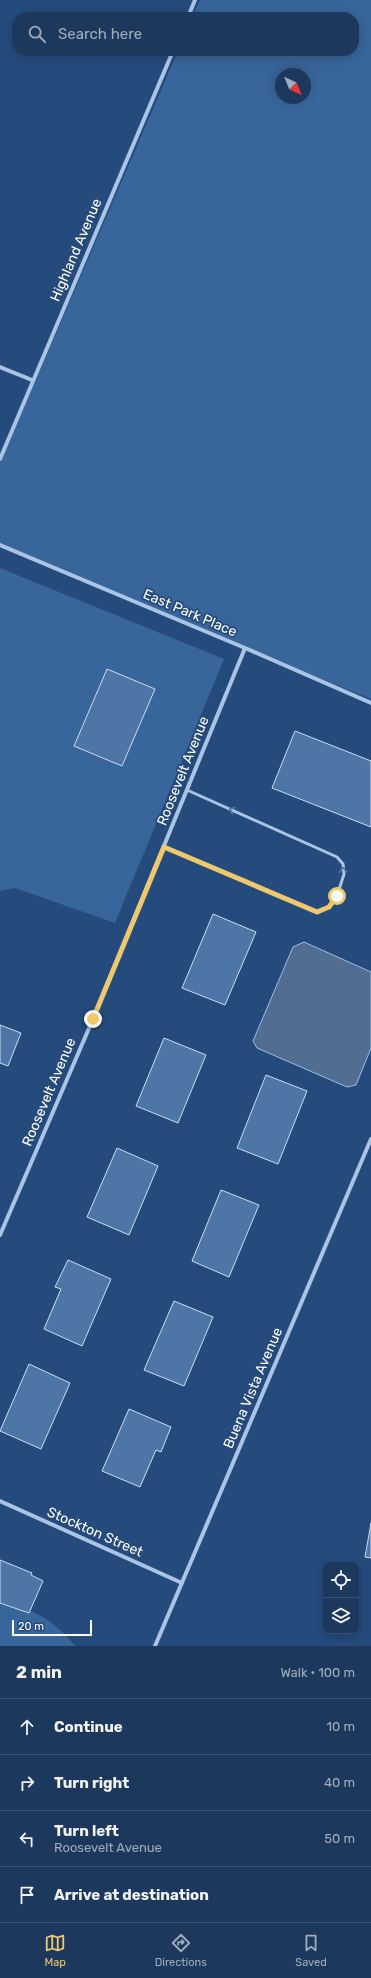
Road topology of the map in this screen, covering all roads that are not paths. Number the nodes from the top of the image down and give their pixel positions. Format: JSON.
{"nodes":[{"id":1,"x":195,"y":0,"type":"edge"},
{"id":2,"x":190,"y":12,"type":"edge"},
{"id":3,"x":171,"y":56,"type":"edge"},
{"id":4,"x":0,"y":367,"type":"edge"},
{"id":5,"x":32,"y":380,"type":"junction"},
{"id":6,"x":0,"y":459,"type":"edge"},
{"id":7,"x":0,"y":544,"type":"edge"},
{"id":8,"x":245,"y":648,"type":"junction"},
{"id":9,"x":371,"y":703,"type":"edge"},
{"id":10,"x":187,"y":790,"type":"junction"},
{"id":11,"x":164,"y":847,"type":"junction"},
{"id":12,"x":371,"y":1139,"type":"edge"},
{"id":13,"x":0,"y":1235,"type":"edge"},
{"id":14,"x":0,"y":1501,"type":"edge"},
{"id":15,"x":182,"y":1583,"type":"junction"},
{"id":16,"x":154,"y":1646,"type":"edge"}],
"edges":[{"from":1,"to":2,"type":"street"},
{"from":3,"to":5,"type":"street","name":"Highland Avenue"},
{"from":4,"to":5,"type":"street"},
{"from":5,"to":6,"type":"street","name":"Highland Avenue"},
{"from":7,"to":8,"type":"street","name":"East Park Place"},
{"from":8,"to":9,"type":"street","name":"East Park Place"},
{"from":8,"to":10,"type":"street","name":"Roosevelt Avenue"},
{"from":10,"to":11,"type":"street","name":"Roosevelt Avenue"},
{"from":11,"to":10,"type":"lane","one_way":true},
{"from":11,"to":13,"type":"street","name":"Roosevelt Avenue"},
{"from":12,"to":15,"type":"street","name":"Buena Vista Avenue"},
{"from":14,"to":15,"type":"street","name":"Stockton Street"},
{"from":15,"to":16,"type":"street","name":"Buena Vista Avenue"}]}
